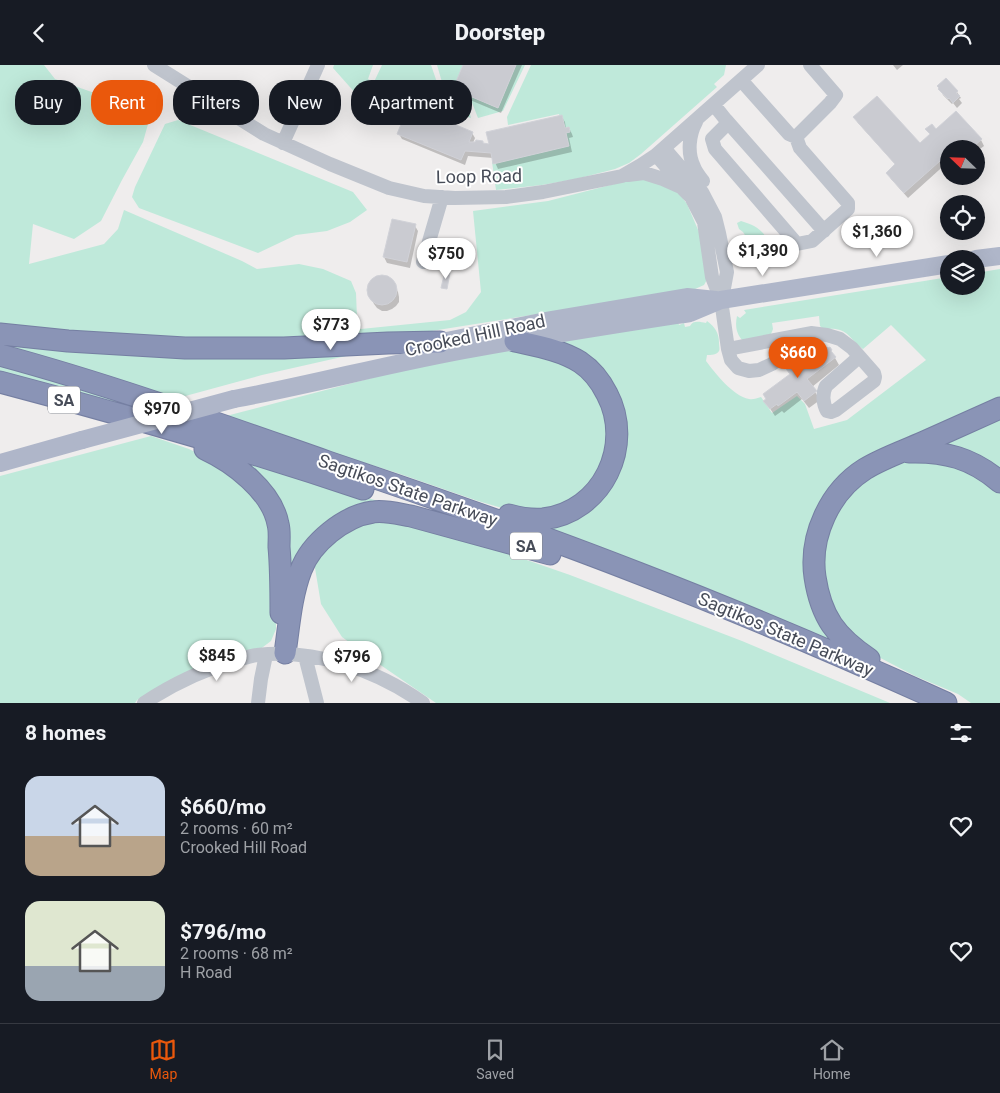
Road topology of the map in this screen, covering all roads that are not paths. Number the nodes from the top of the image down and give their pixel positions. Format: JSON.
{"nodes":[{"id":1,"x":154,"y":65,"type":"edge"},
{"id":2,"x":318,"y":65,"type":"edge"},
{"id":3,"x":758,"y":65,"type":"edge"},
{"id":4,"x":810,"y":65,"type":"edge"},
{"id":5,"x":741,"y":80,"type":"junction"},
{"id":6,"x":714,"y":105,"type":"junction"},
{"id":7,"x":726,"y":119,"type":"junction"},
{"id":8,"x":697,"y":120,"type":"junction"},
{"id":9,"x":796,"y":137,"type":"junction"},
{"id":10,"x":283,"y":143,"type":"junction"},
{"id":11,"x":660,"y":151,"type":"junction"},
{"id":12,"x":622,"y":176,"type":"junction"},
{"id":13,"x":442,"y":197,"type":"junction"},
{"id":14,"x":691,"y":197,"type":"junction"},
{"id":15,"x":712,"y":210,"type":"junction"},
{"id":16,"x":824,"y":231,"type":"junction"},
{"id":17,"x":1000,"y":256,"type":"edge"},
{"id":18,"x":985,"y":258,"type":"edge"},
{"id":19,"x":423,"y":262,"type":"dead end"},
{"id":20,"x":940,"y":265,"type":"edge"},
{"id":21,"x":722,"y":300,"type":"junction"},
{"id":22,"x":811,"y":333,"type":"junction"},
{"id":23,"x":0,"y":334,"type":"edge"},
{"id":24,"x":515,"y":341,"type":"junction"},
{"id":25,"x":440,"y":342,"type":"junction"},
{"id":26,"x":728,"y":349,"type":"junction"},
{"id":27,"x":0,"y":355,"type":"edge"},
{"id":28,"x":859,"y":357,"type":"dead end"},
{"id":29,"x":0,"y":383,"type":"edge"},
{"id":30,"x":234,"y":399,"type":"junction"},
{"id":31,"x":1000,"y":408,"type":"edge"},
{"id":32,"x":128,"y":417,"type":"junction"},
{"id":33,"x":901,"y":452,"type":"junction"},
{"id":34,"x":0,"y":463,"type":"edge"},
{"id":35,"x":1000,"y":482,"type":"edge"},
{"id":36,"x":422,"y":494,"type":"junction"},
{"id":37,"x":550,"y":554,"type":"junction"},
{"id":38,"x":285,"y":655,"type":"junction"},
{"id":39,"x":911,"y":694,"type":"edge"},
{"id":40,"x":144,"y":703,"type":"edge"},
{"id":41,"x":258,"y":703,"type":"edge"},
{"id":42,"x":318,"y":703,"type":"edge"},
{"id":43,"x":423,"y":703,"type":"edge"},
{"id":44,"x":946,"y":703,"type":"edge"}],
"edges":[{"from":1,"to":10,"type":"street","name":"Loop Road"},
{"from":2,"to":10,"type":"street"},
{"from":3,"to":5,"type":"street","name":"Loop Road"},
{"from":4,"to":9,"type":"street"},
{"from":5,"to":6,"type":"street","name":"Loop Road"},
{"from":5,"to":9,"type":"street"},
{"from":6,"to":7,"type":"street"},
{"from":6,"to":8,"type":"street","name":"Loop Road"},
{"from":7,"to":16,"type":"street"},
{"from":7,"to":16,"type":"street"},
{"from":8,"to":11,"type":"street","name":"Loop Road"},
{"from":8,"to":15,"type":"street"},
{"from":9,"to":16,"type":"street"},
{"from":10,"to":13,"type":"street","name":"Loop Road"},
{"from":11,"to":12,"type":"street","name":"Loop Road"},
{"from":11,"to":14,"type":"street"},
{"from":11,"to":15,"type":"street"},
{"from":12,"to":13,"type":"street","name":"Loop Road"},
{"from":12,"to":14,"type":"street"},
{"from":13,"to":19,"type":"street"},
{"from":14,"to":21,"type":"street"},
{"from":15,"to":21,"type":"street"},
{"from":17,"to":18,"type":"main road"},
{"from":20,"to":21,"type":"main road","name":"Crooked Hill Road"},
{"from":21,"to":24,"type":"main road","name":"Crooked Hill Road"},
{"from":21,"to":25,"type":"main road","name":"Crooked Hill Road"},
{"from":21,"to":26,"type":"street"},
{"from":22,"to":26,"type":"street"},
{"from":22,"to":26,"type":"street"},
{"from":22,"to":28,"type":"street"},
{"from":23,"to":25,"type":"highway"},
{"from":24,"to":30,"type":"main road","name":"Crooked Hill Road"},
{"from":24,"to":36,"type":"highway"},
{"from":25,"to":30,"type":"main road","name":"Crooked Hill Road"},
{"from":27,"to":36,"type":"highway","name":"Sagtikos State Parkway","number":"SA"},
{"from":29,"to":32,"type":"highway","name":"Sagtikos State Parkway","number":"SA"},
{"from":30,"to":34,"type":"main road","name":"Crooked Hill Road","bridge":true},
{"from":31,"to":33,"type":"highway"},
{"from":32,"to":37,"type":"highway","name":"Sagtikos State Parkway","number":"SA"},
{"from":32,"to":38,"type":"highway"},
{"from":33,"to":35,"type":"highway"},
{"from":33,"to":39,"type":"highway"},
{"from":36,"to":39,"type":"highway","name":"Sagtikos State Parkway","number":"SA"},
{"from":37,"to":38,"type":"highway"},
{"from":37,"to":39,"type":"highway","name":"Sagtikos State Parkway","number":"SA"},
{"from":38,"to":40,"type":"street"},
{"from":38,"to":41,"type":"street"},
{"from":38,"to":42,"type":"street"},
{"from":38,"to":43,"type":"street"},
{"from":39,"to":44,"type":"highway","name":"Sagtikos State Parkway","number":"SA"}]}
